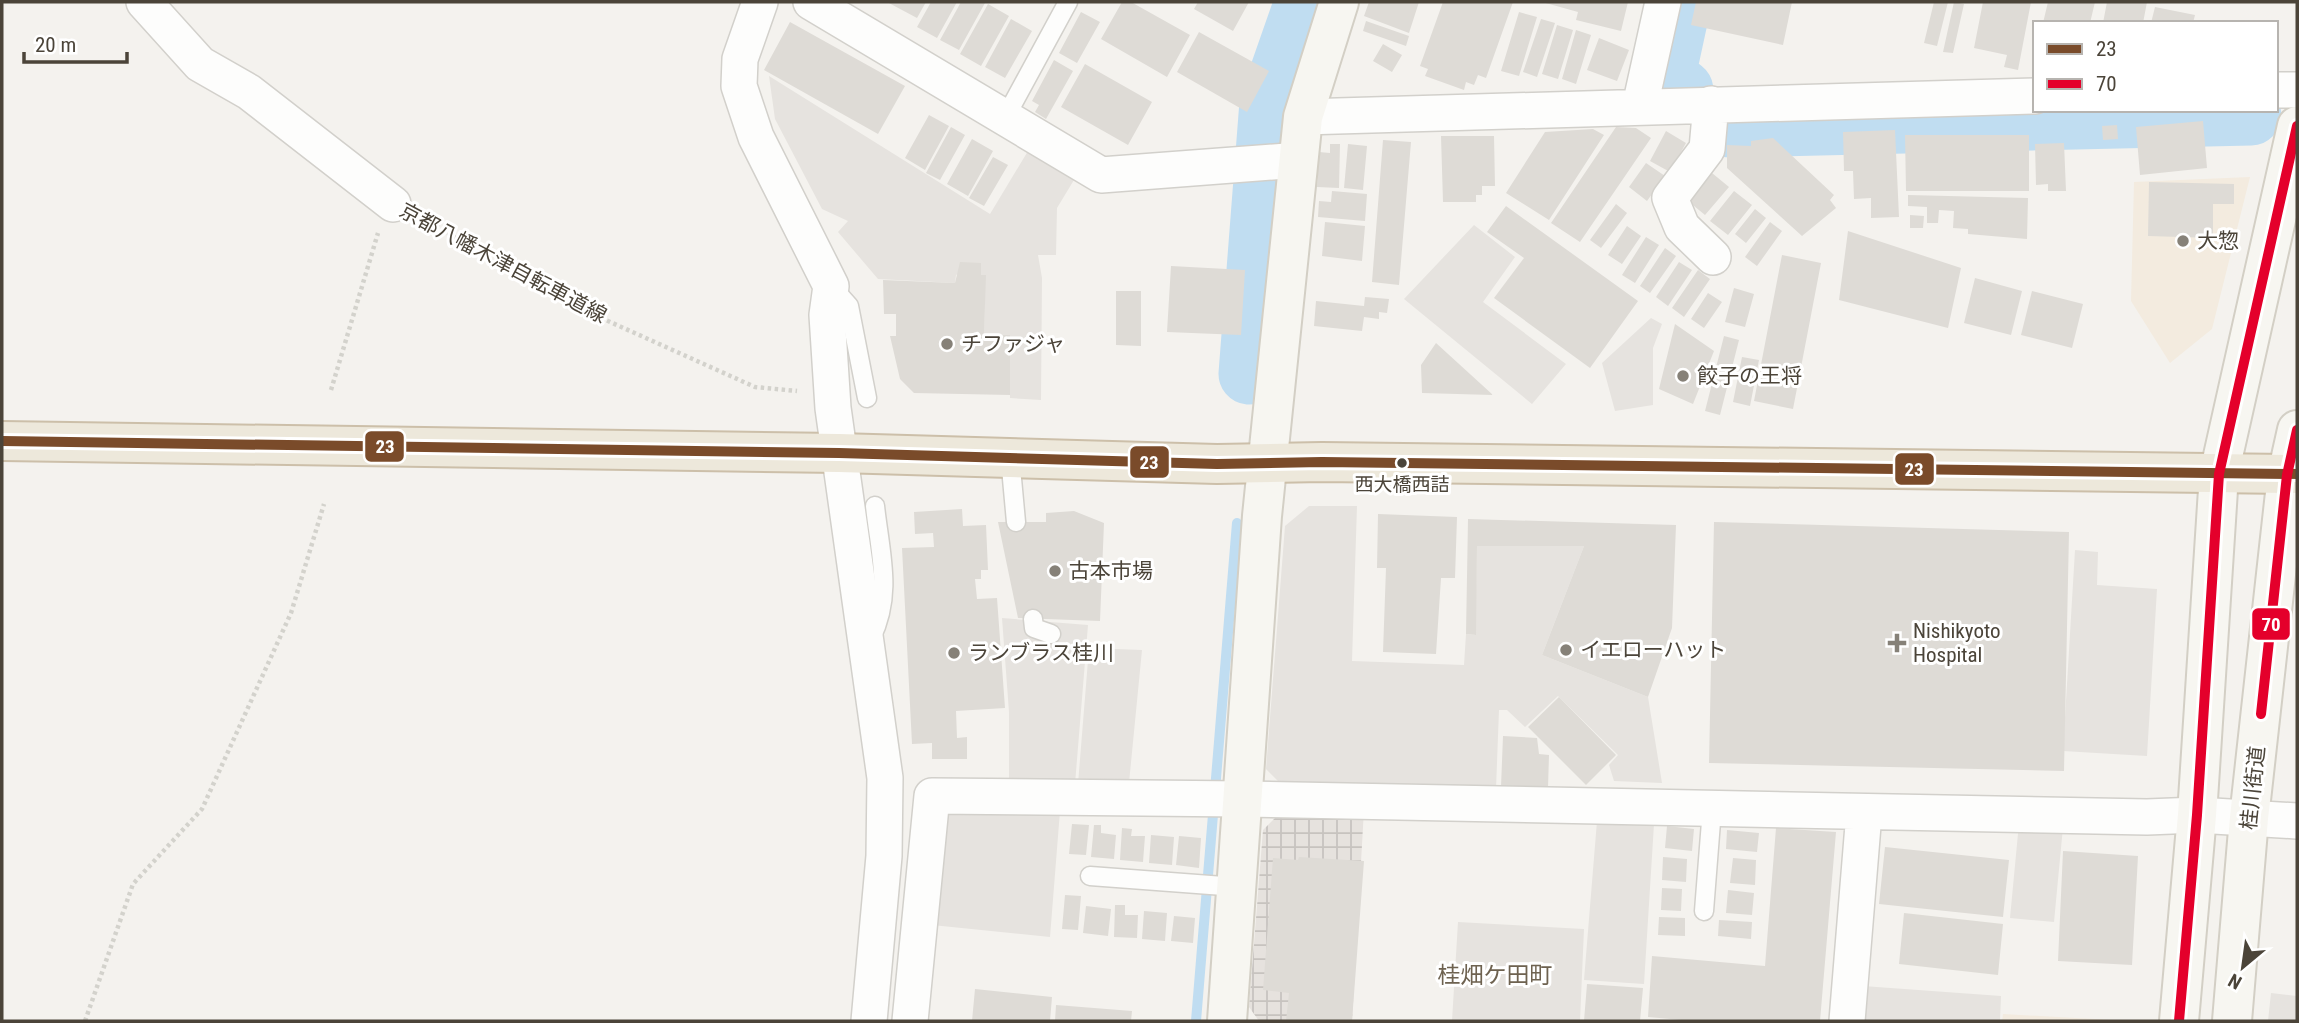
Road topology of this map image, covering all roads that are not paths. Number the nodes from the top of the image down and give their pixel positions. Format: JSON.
{"nodes":[{"id":1,"x":144,"y":2,"type":"edge"},
{"id":2,"x":760,"y":2,"type":"edge"},
{"id":3,"x":811,"y":2,"type":"edge"},
{"id":4,"x":1068,"y":2,"type":"edge"},
{"id":5,"x":1339,"y":2,"type":"edge"},
{"id":6,"x":1663,"y":2,"type":"edge"},
{"id":7,"x":2278,"y":90,"type":"edge"},
{"id":8,"x":2297,"y":90,"type":"edge"},
{"id":9,"x":2033,"y":96,"type":"edge"},
{"id":10,"x":1711,"y":104,"type":"junction"},
{"id":11,"x":1640,"y":106,"type":"junction"},
{"id":12,"x":1303,"y":117,"type":"junction"},
{"id":13,"x":1005,"y":118,"type":"junction"},
{"id":14,"x":2297,"y":126,"type":"edge"},
{"id":15,"x":1276,"y":162,"type":"junction"},
{"id":16,"x":393,"y":204,"type":"road end"},
{"id":17,"x":1713,"y":257,"type":"dead end"},
{"id":18,"x":831,"y":286,"type":"junction"},
{"id":19,"x":867,"y":398,"type":"dead end"},
{"id":20,"x":2297,"y":430,"type":"edge"},
{"id":21,"x":2,"y":441,"type":"edge"},
{"id":22,"x":839,"y":453,"type":"junction"},
{"id":23,"x":1010,"y":457,"type":"junction"},
{"id":24,"x":1267,"y":461,"type":"junction"},
{"id":25,"x":2219,"y":474,"type":"junction"},
{"id":26,"x":2292,"y":474,"type":"edge"},
{"id":27,"x":875,"y":506,"type":"dead end"},
{"id":28,"x":1016,"y":522,"type":"dead end"},
{"id":29,"x":1033,"y":619,"type":"dead end"},
{"id":30,"x":1051,"y":634,"type":"dead end"},
{"id":31,"x":866,"y":648,"type":"junction"},
{"id":32,"x":1244,"y":799,"type":"junction"},
{"id":33,"x":1712,"y":809,"type":"junction"},
{"id":34,"x":1864,"y":813,"type":"junction"},
{"id":35,"x":2197,"y":815,"type":"junction"},
{"id":36,"x":2249,"y":818,"type":"junction"},
{"id":37,"x":2297,"y":821,"type":"edge"},
{"id":38,"x":1090,"y":876,"type":"dead end"},
{"id":39,"x":1237,"y":887,"type":"junction"},
{"id":40,"x":1704,"y":911,"type":"dead end"},
{"id":41,"x":869,"y":1021,"type":"edge"},
{"id":42,"x":910,"y":1021,"type":"edge"},
{"id":43,"x":1227,"y":1021,"type":"edge"},
{"id":44,"x":1847,"y":1021,"type":"edge"},
{"id":45,"x":2179,"y":1021,"type":"edge"},
{"id":46,"x":2232,"y":1021,"type":"edge"}],
"edges":[{"from":1,"to":16,"type":"street"},
{"from":2,"to":18,"type":"street"},
{"from":3,"to":13,"type":"street"},
{"from":4,"to":13,"type":"lane"},
{"from":5,"to":12,"type":"street"},
{"from":6,"to":11,"type":"street"},
{"from":7,"to":8,"type":"street"},
{"from":9,"to":10,"type":"street"},
{"from":10,"to":11,"type":"street"},
{"from":10,"to":17,"type":"street"},
{"from":11,"to":12,"type":"street"},
{"from":12,"to":15,"type":"street"},
{"from":13,"to":15,"type":"street"},
{"from":14,"to":25,"type":"street"},
{"from":15,"to":24,"type":"street"},
{"from":18,"to":19,"type":"lane"},
{"from":18,"to":22,"type":"street"},
{"from":20,"to":26,"type":"street","name":"桂川街道"},
{"from":21,"to":22,"type":"highway"},
{"from":22,"to":23,"type":"highway"},
{"from":22,"to":31,"type":"street"},
{"from":23,"to":24,"type":"highway"},
{"from":23,"to":28,"type":"lane"},
{"from":24,"to":25,"type":"highway"},
{"from":24,"to":32,"type":"street"},
{"from":25,"to":26,"type":"highway"},
{"from":25,"to":35,"type":"street"},
{"from":26,"to":36,"type":"street","name":"桂川街道"},
{"from":27,"to":31,"type":"lane"},
{"from":29,"to":30,"type":"lane"},
{"from":31,"to":41,"type":"street"},
{"from":32,"to":33,"type":"street"},
{"from":32,"to":39,"type":"street"},
{"from":32,"to":42,"type":"street"},
{"from":33,"to":34,"type":"street"},
{"from":33,"to":40,"type":"lane"},
{"from":34,"to":35,"type":"street"},
{"from":34,"to":44,"type":"street"},
{"from":35,"to":36,"type":"street"},
{"from":35,"to":45,"type":"street"},
{"from":36,"to":37,"type":"street"},
{"from":36,"to":46,"type":"street","name":"桂川街道"},
{"from":38,"to":39,"type":"lane"},
{"from":39,"to":43,"type":"street"}]}
